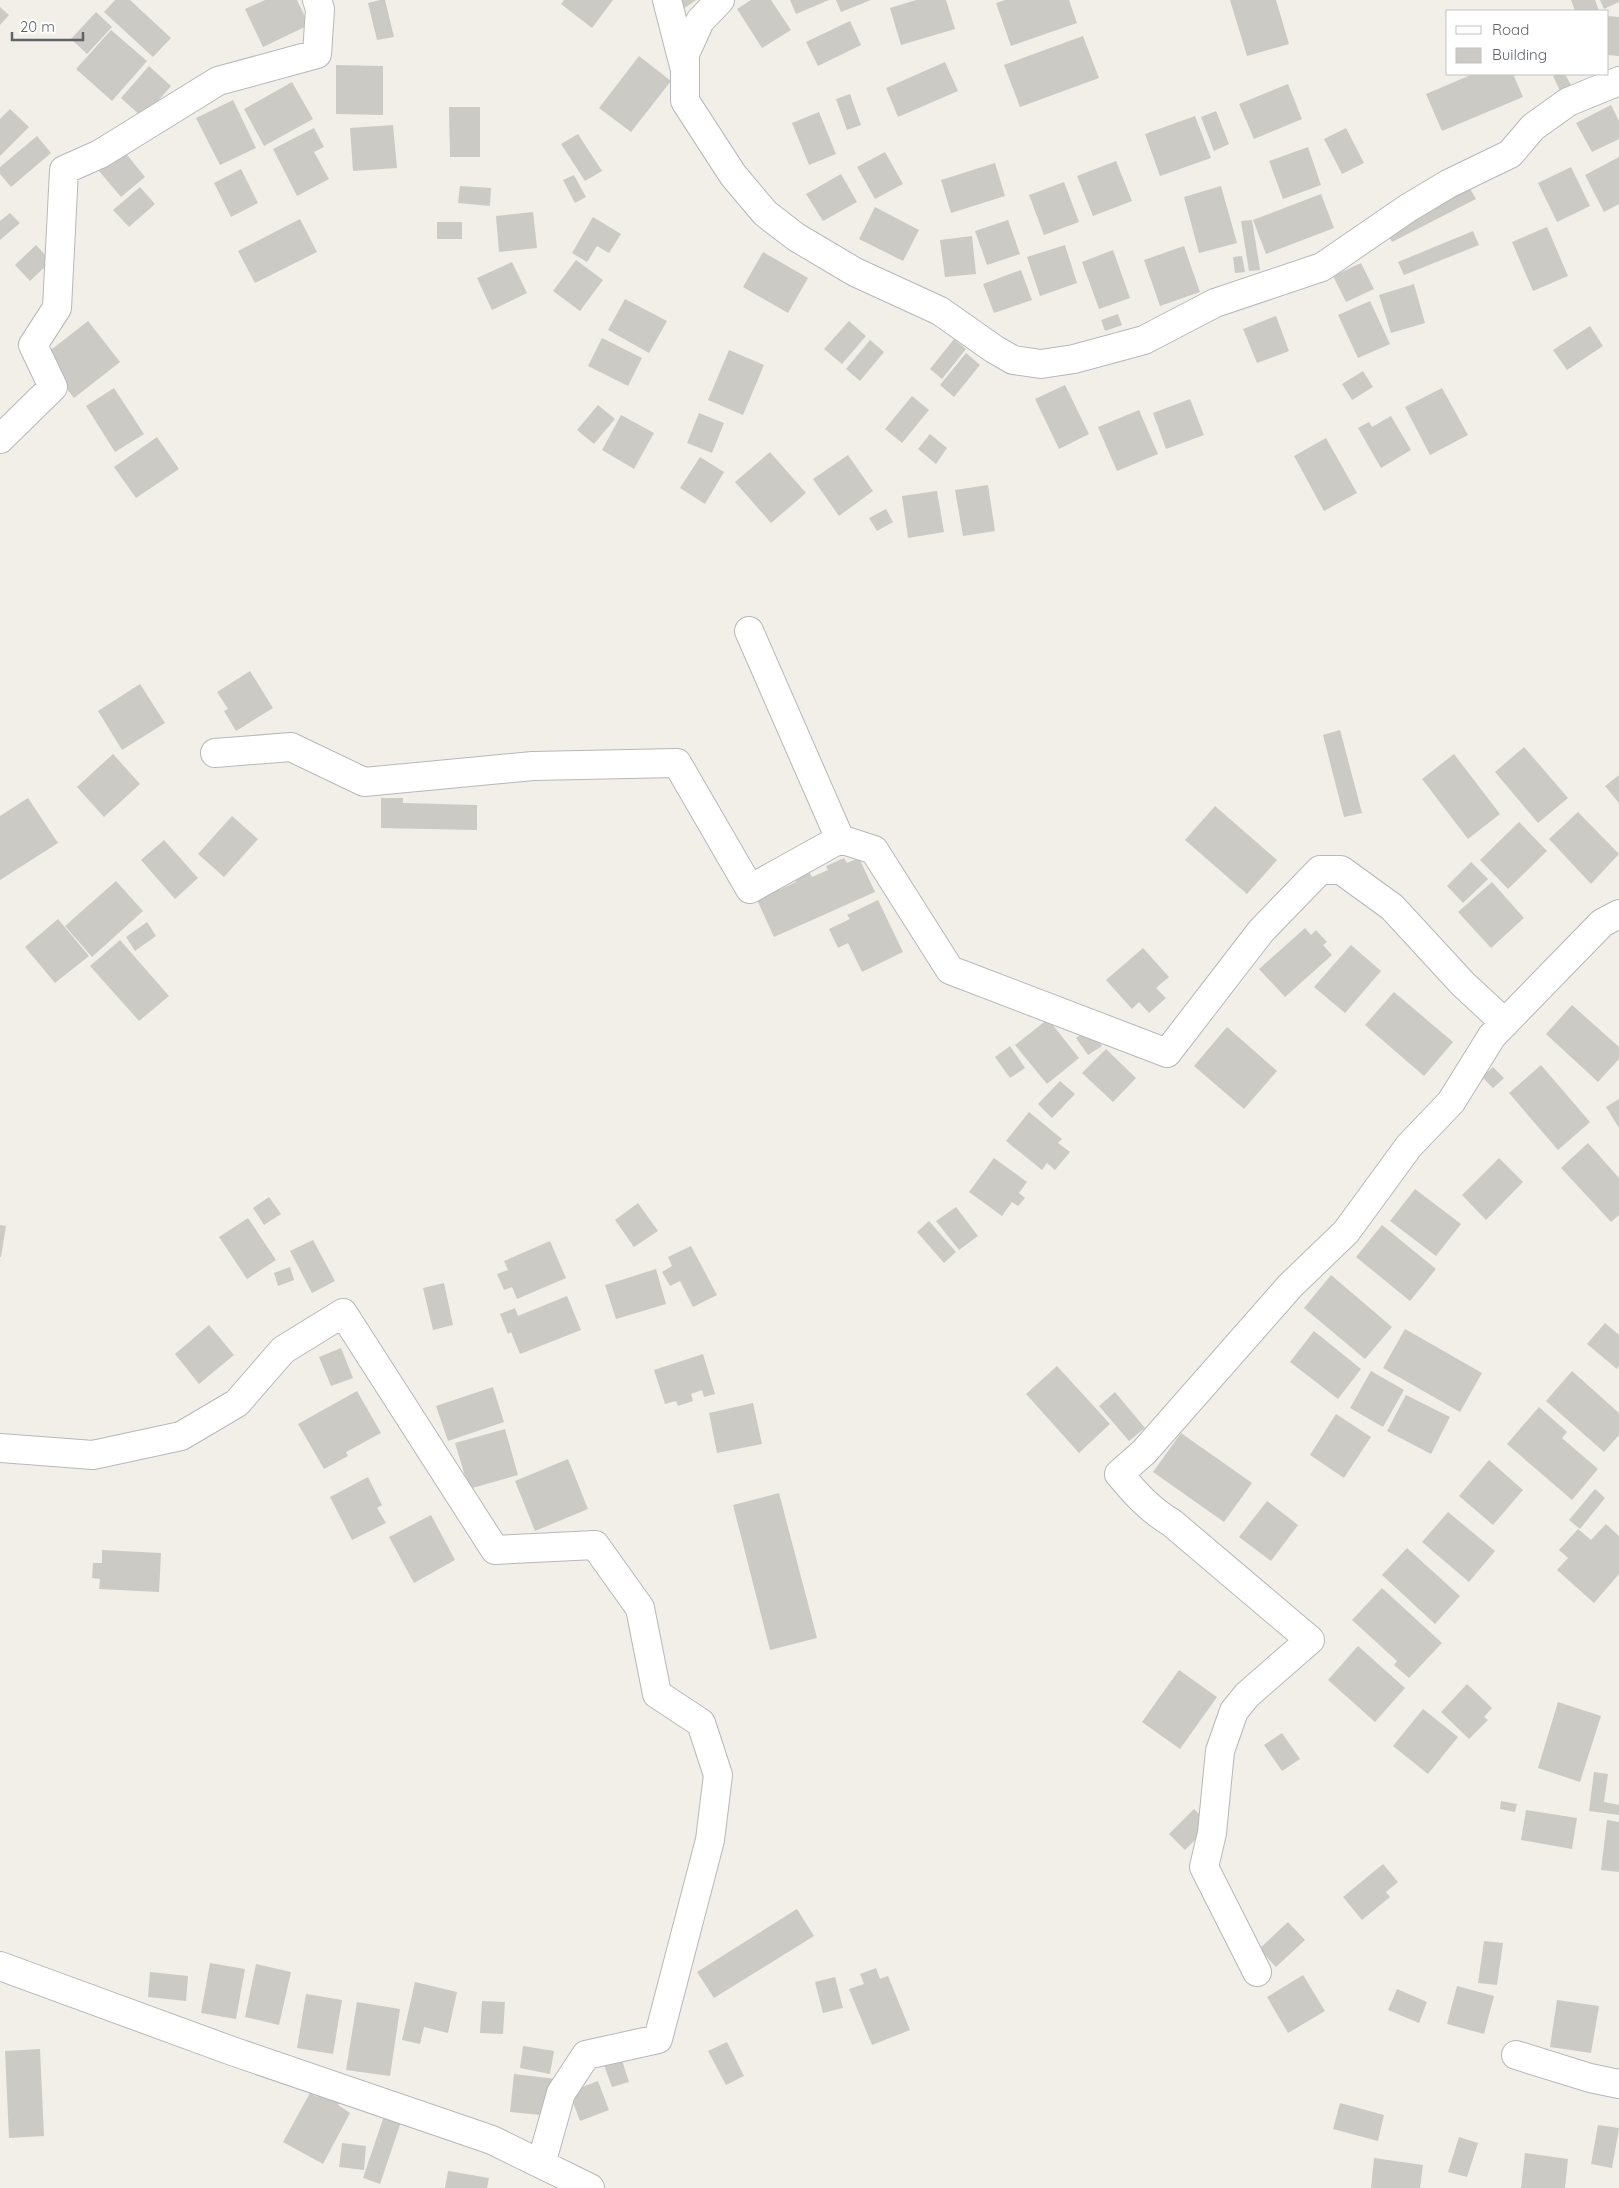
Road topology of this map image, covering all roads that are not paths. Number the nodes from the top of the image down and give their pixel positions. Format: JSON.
{"nodes":[{"id":1,"x":317,"y":0,"type":"edge"},
{"id":2,"x":667,"y":0,"type":"edge"},
{"id":3,"x":720,"y":0,"type":"edge"},
{"id":4,"x":685,"y":70,"type":"junction"},
{"id":5,"x":1619,"y":81,"type":"edge"},
{"id":6,"x":0,"y":439,"type":"edge"},
{"id":7,"x":750,"y":631,"type":"dead end"},
{"id":8,"x":215,"y":753,"type":"dead end"},
{"id":9,"x":840,"y":839,"type":"junction"},
{"id":10,"x":1619,"y":914,"type":"edge"},
{"id":11,"x":1505,"y":1023,"type":"junction"},
{"id":12,"x":0,"y":1448,"type":"edge"},
{"id":13,"x":0,"y":1966,"type":"edge"},
{"id":14,"x":1257,"y":1972,"type":"dead end"},
{"id":15,"x":1516,"y":2055,"type":"dead end"},
{"id":16,"x":1619,"y":2084,"type":"edge"},
{"id":17,"x":541,"y":2164,"type":"junction"},
{"id":18,"x":590,"y":2188,"type":"edge"}],
"edges":[{"from":1,"to":6,"type":"street"},
{"from":2,"to":4,"type":"street"},
{"from":3,"to":4,"type":"street"},
{"from":4,"to":5,"type":"street"},
{"from":7,"to":9,"type":"street"},
{"from":8,"to":9,"type":"street"},
{"from":9,"to":11,"type":"street"},
{"from":10,"to":11,"type":"street"},
{"from":11,"to":14,"type":"street"},
{"from":12,"to":17,"type":"street"},
{"from":13,"to":17,"type":"street"},
{"from":15,"to":16,"type":"street"},
{"from":17,"to":18,"type":"street"}]}
